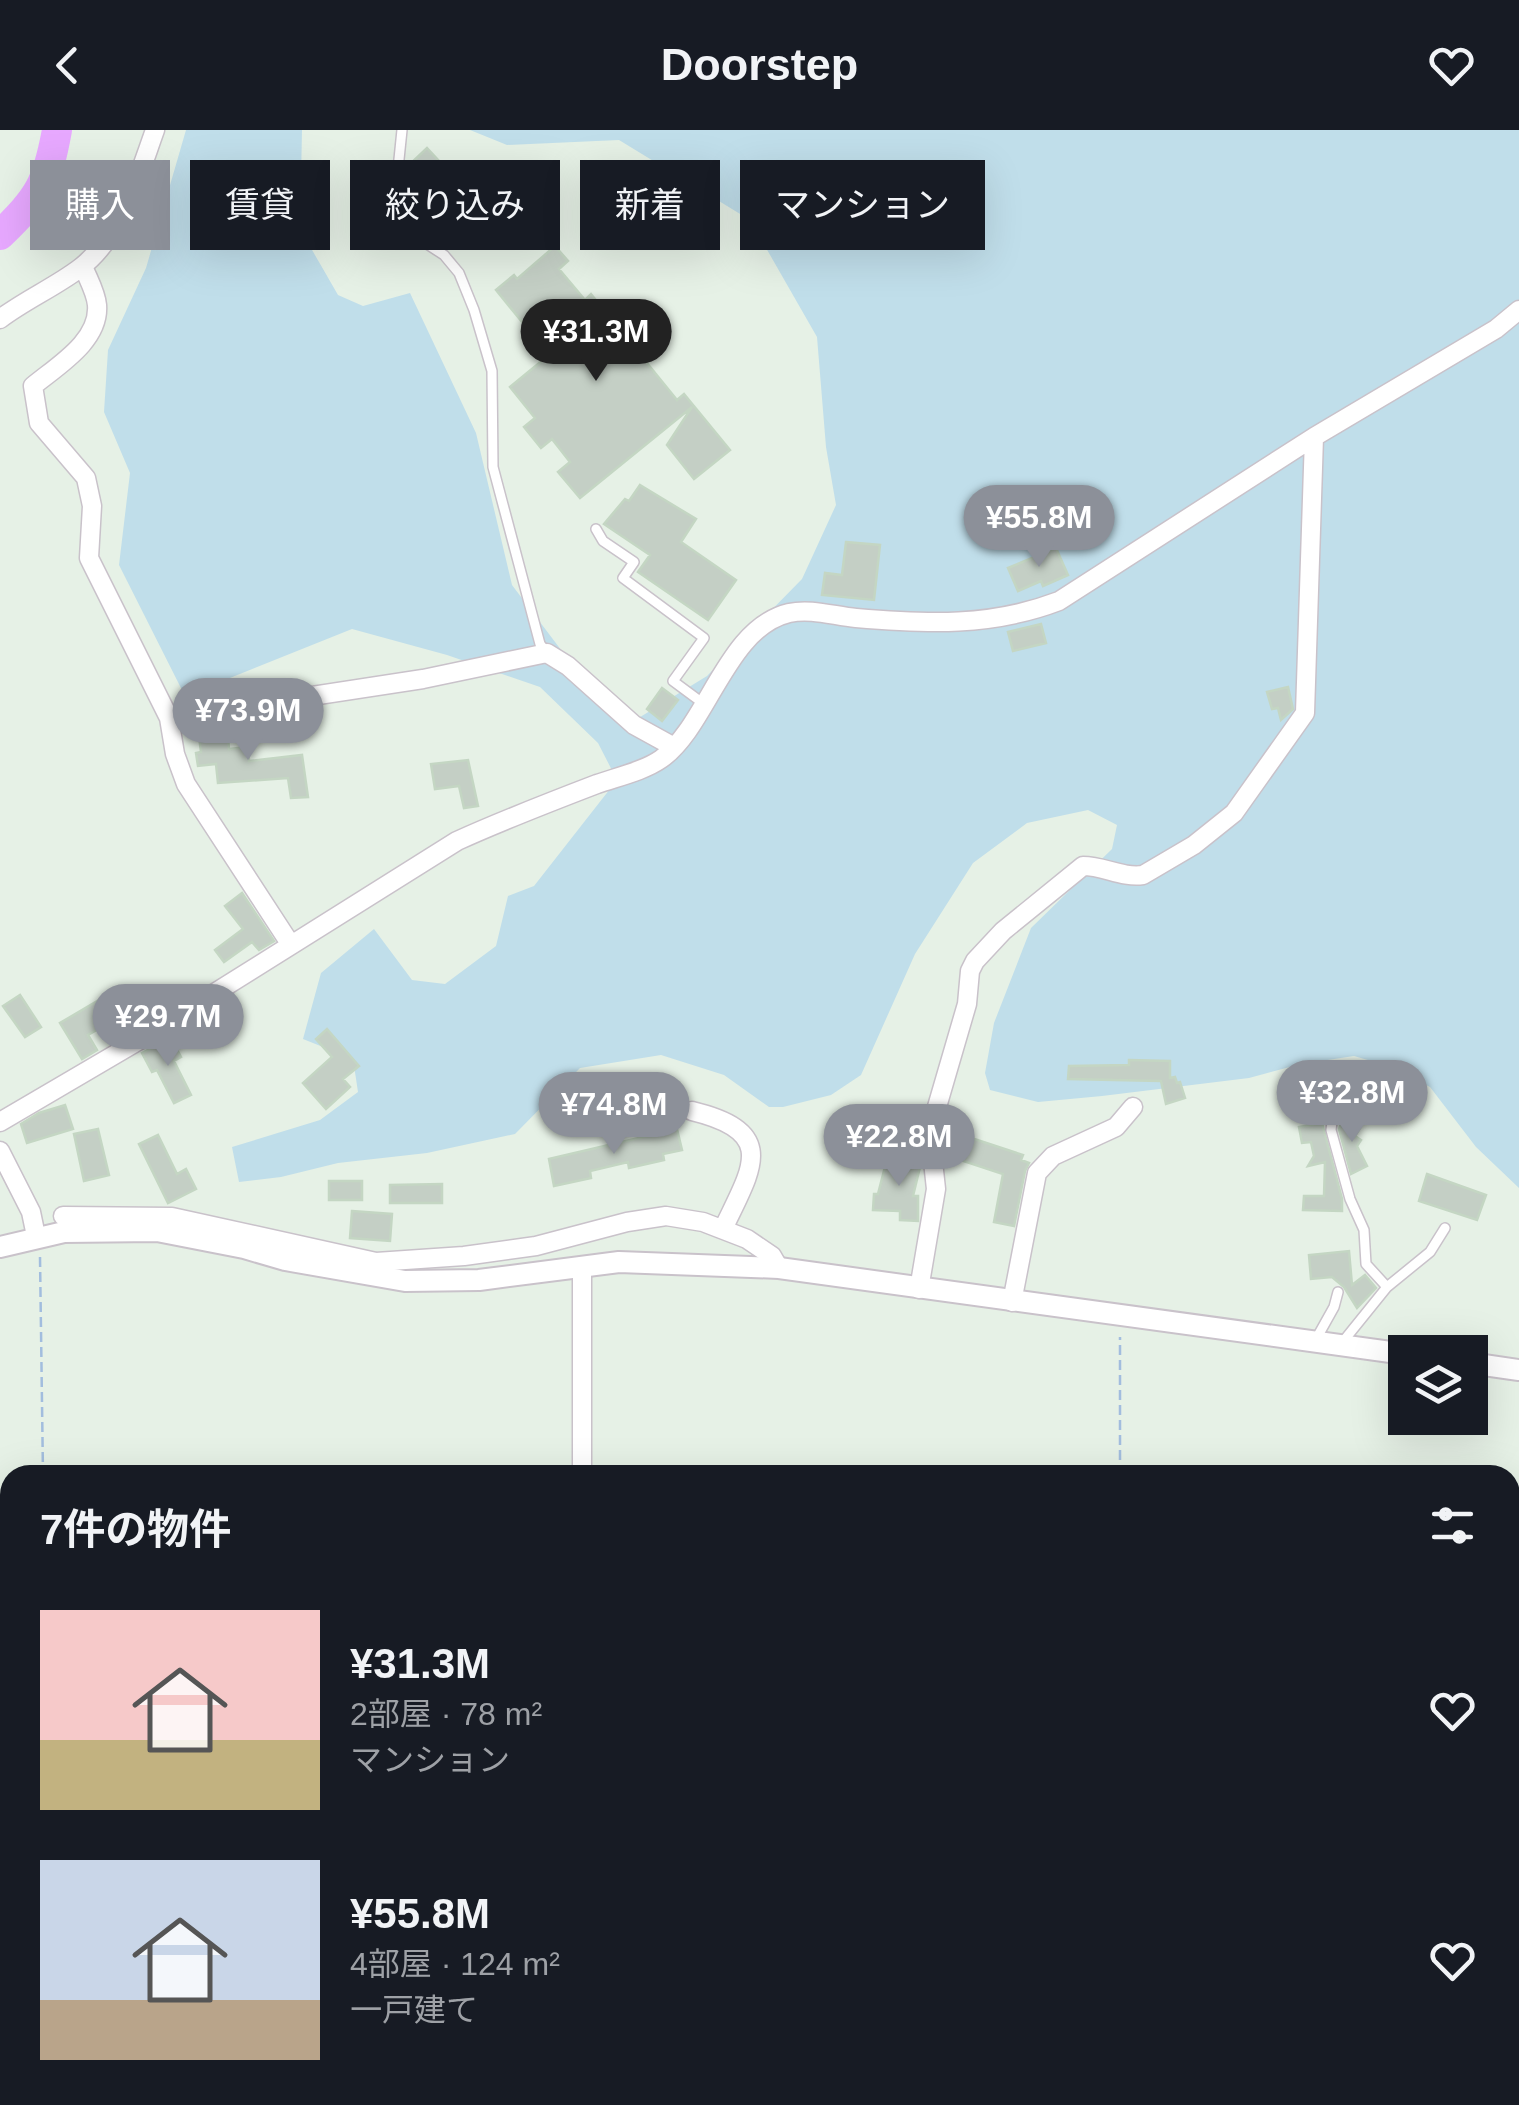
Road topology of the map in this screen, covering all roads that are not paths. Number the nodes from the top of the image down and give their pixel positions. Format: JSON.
{"nodes":[{"id":1,"x":156,"y":130,"type":"edge"},
{"id":2,"x":402,"y":130,"type":"edge"},
{"id":3,"x":83,"y":266,"type":"junction"},
{"id":4,"x":1519,"y":310,"type":"edge"},
{"id":5,"x":0,"y":319,"type":"edge"},
{"id":6,"x":1314,"y":437,"type":"junction"},
{"id":7,"x":596,"y":529,"type":"dead end"},
{"id":8,"x":547,"y":653,"type":"junction"},
{"id":9,"x":704,"y":704,"type":"junction"},
{"id":10,"x":169,"y":718,"type":"junction"},
{"id":11,"x":674,"y":747,"type":"junction"},
{"id":12,"x":291,"y":945,"type":"junction"},
{"id":13,"x":1330,"y":1077,"type":"dead end"},
{"id":14,"x":1133,"y":1107,"type":"dead end"},
{"id":15,"x":692,"y":1110,"type":"dead end"},
{"id":16,"x":0,"y":1122,"type":"edge"},
{"id":17,"x":0,"y":1151,"type":"edge"},
{"id":18,"x":63,"y":1216,"type":"dead end"},
{"id":19,"x":1446,"y":1228,"type":"dead end"},
{"id":20,"x":723,"y":1229,"type":"junction"},
{"id":21,"x":36,"y":1236,"type":"junction"},
{"id":22,"x":0,"y":1246,"type":"edge"},
{"id":23,"x":582,"y":1268,"type":"junction"},
{"id":24,"x":778,"y":1268,"type":"junction"},
{"id":25,"x":1387,"y":1286,"type":"junction"},
{"id":26,"x":919,"y":1289,"type":"junction"},
{"id":27,"x":1338,"y":1292,"type":"dead end"},
{"id":28,"x":1012,"y":1302,"type":"junction"},
{"id":29,"x":1315,"y":1341,"type":"junction"},
{"id":30,"x":1340,"y":1344,"type":"junction"},
{"id":31,"x":1388,"y":1351,"type":"edge"},
{"id":32,"x":1488,"y":1366,"type":"edge"},
{"id":33,"x":1519,"y":1370,"type":"edge"},
{"id":34,"x":582,"y":1465,"type":"edge"}],
"edges":[{"from":1,"to":3,"type":"street"},
{"from":2,"to":8,"type":"lane"},
{"from":3,"to":5,"type":"street"},
{"from":3,"to":10,"type":"street"},
{"from":4,"to":6,"type":"street"},
{"from":6,"to":9,"type":"street"},
{"from":6,"to":26,"type":"street"},
{"from":7,"to":9,"type":"lane"},
{"from":8,"to":10,"type":"street"},
{"from":8,"to":11,"type":"street"},
{"from":9,"to":11,"type":"street"},
{"from":10,"to":12,"type":"street"},
{"from":11,"to":12,"type":"street"},
{"from":12,"to":16,"type":"street"},
{"from":13,"to":25,"type":"lane"},
{"from":14,"to":28,"type":"street"},
{"from":15,"to":20,"type":"street"},
{"from":17,"to":21,"type":"street"},
{"from":18,"to":20,"type":"street"},
{"from":19,"to":25,"type":"lane"},
{"from":20,"to":24,"type":"street"},
{"from":21,"to":22,"type":"street"},
{"from":21,"to":23,"type":"street"},
{"from":23,"to":24,"type":"street"},
{"from":23,"to":34,"type":"street"},
{"from":24,"to":26,"type":"street"},
{"from":25,"to":30,"type":"lane"},
{"from":26,"to":28,"type":"street"},
{"from":27,"to":29,"type":"lane"},
{"from":28,"to":29,"type":"street"},
{"from":29,"to":30,"type":"street"},
{"from":30,"to":31,"type":"street"},
{"from":32,"to":33,"type":"street"}]}
